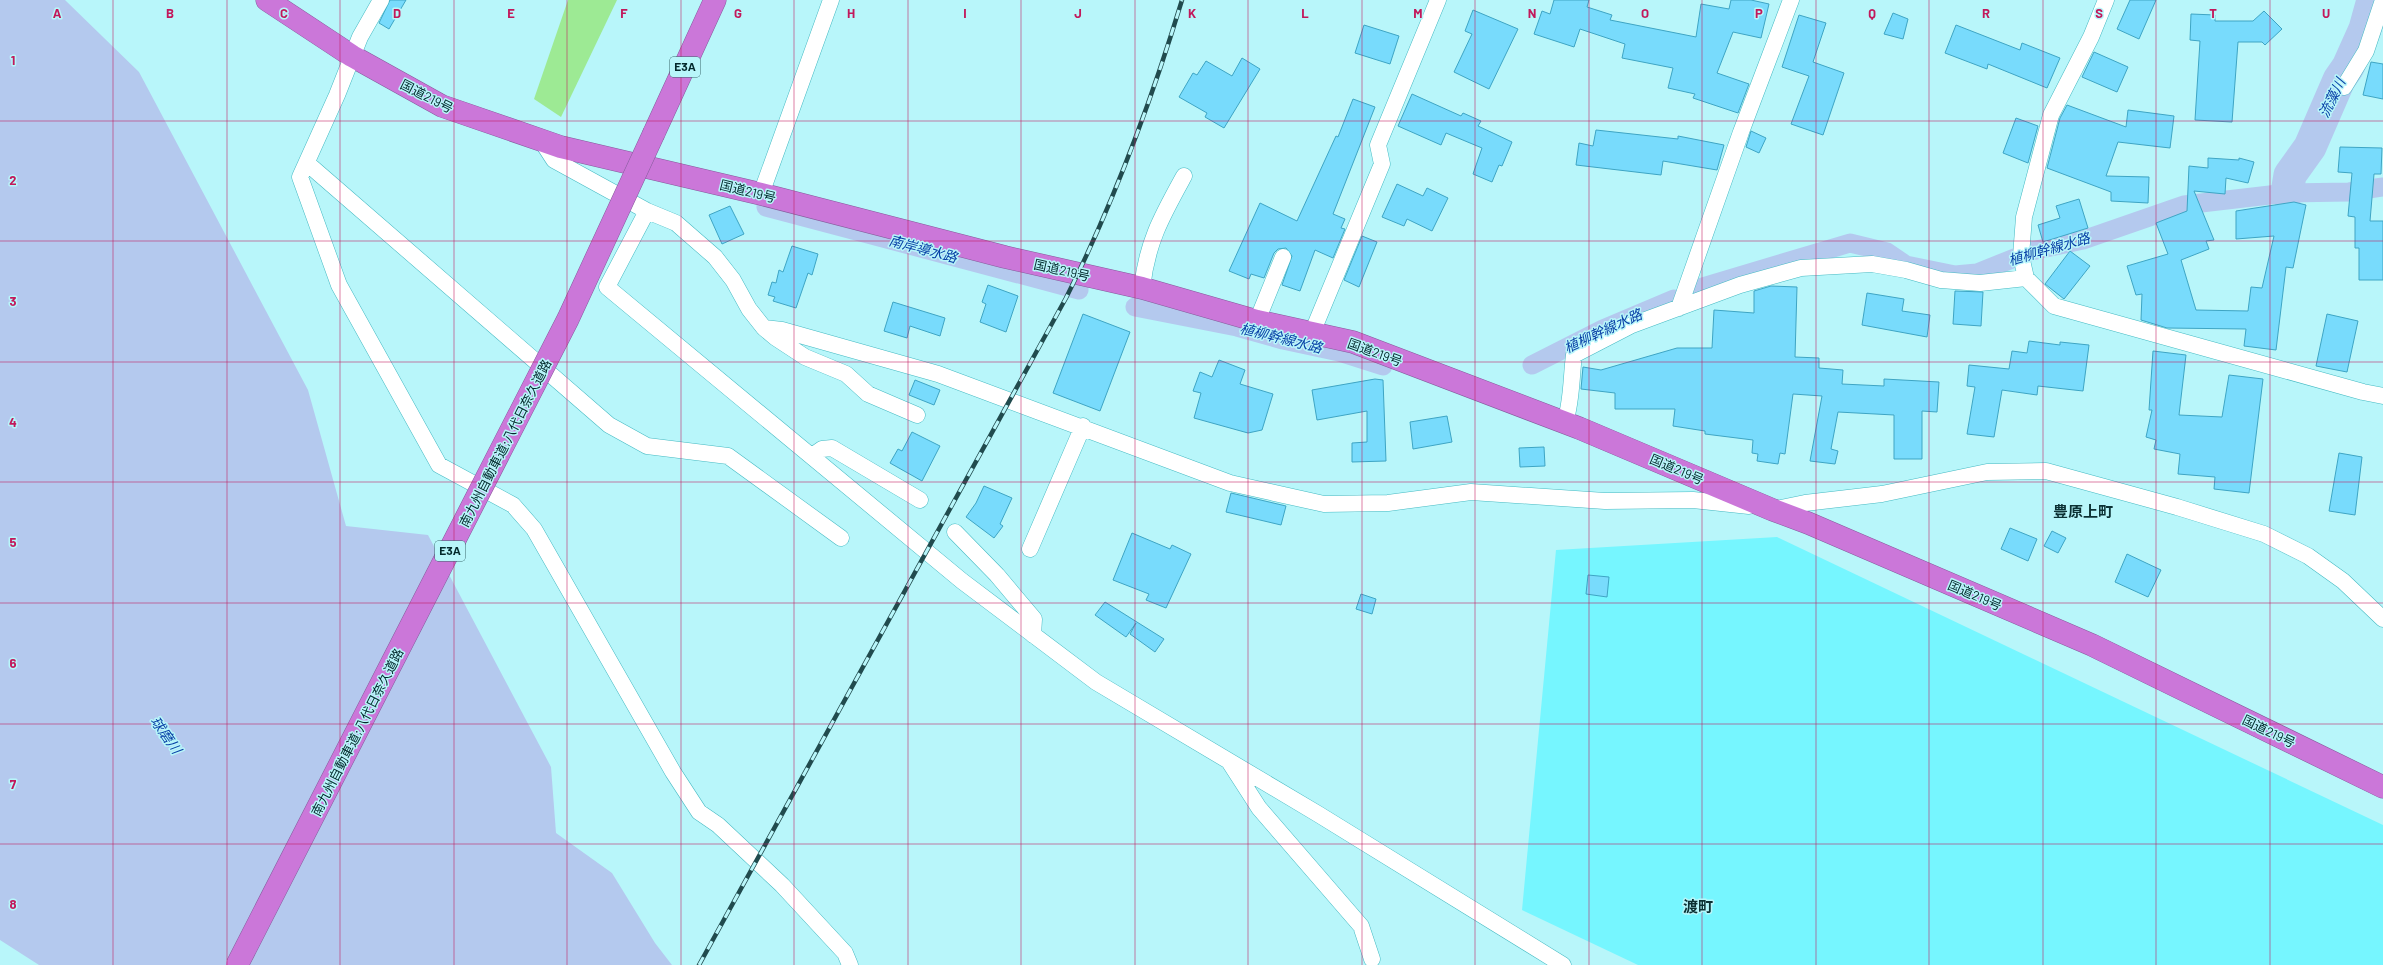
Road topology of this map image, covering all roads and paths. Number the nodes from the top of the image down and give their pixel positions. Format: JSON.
{"nodes":[{"id":1,"x":267,"y":0,"type":"edge"},
{"id":2,"x":381,"y":0,"type":"edge"},
{"id":3,"x":714,"y":0,"type":"edge"},
{"id":4,"x":831,"y":0,"type":"edge"},
{"id":5,"x":1438,"y":0,"type":"edge"},
{"id":6,"x":1791,"y":0,"type":"edge"},
{"id":7,"x":2106,"y":0,"type":"edge"},
{"id":8,"x":2383,"y":0,"type":"edge"},
{"id":9,"x":352,"y":56,"type":"junction"},
{"id":10,"x":2344,"y":87,"type":"dead end"},
{"id":11,"x":541,"y":140,"type":"junction"},
{"id":12,"x":308,"y":164,"type":"junction"},
{"id":13,"x":1184,"y":176,"type":"dead end"},
{"id":14,"x":761,"y":194,"type":"junction"},
{"id":15,"x":647,"y":211,"type":"junction"},
{"id":16,"x":1283,"y":257,"type":"dead end"},
{"id":17,"x":2026,"y":278,"type":"junction"},
{"id":18,"x":1142,"y":288,"type":"junction"},
{"id":19,"x":1679,"y":308,"type":"junction"},
{"id":20,"x":1257,"y":321,"type":"junction"},
{"id":21,"x":764,"y":328,"type":"junction"},
{"id":22,"x":1312,"y":333,"type":"junction"},
{"id":23,"x":2383,"y":396,"type":"edge"},
{"id":24,"x":917,"y":415,"type":"dead end"},
{"id":25,"x":1565,"y":422,"type":"junction"},
{"id":26,"x":1083,"y":426,"type":"junction"},
{"id":27,"x":812,"y":456,"type":"junction"},
{"id":28,"x":920,"y":500,"type":"dead end"},
{"id":29,"x":1773,"y":510,"type":"junction"},
{"id":30,"x":955,"y":532,"type":"dead end"},
{"id":31,"x":841,"y":538,"type":"dead end"},
{"id":32,"x":1030,"y":549,"type":"dead end"},
{"id":33,"x":2383,"y":619,"type":"edge"},
{"id":34,"x":1034,"y":635,"type":"junction"},
{"id":35,"x":1228,"y":760,"type":"junction"},
{"id":36,"x":2383,"y":787,"type":"edge"},
{"id":37,"x":1372,"y":958,"type":"dead end"},
{"id":38,"x":237,"y":965,"type":"edge"},
{"id":39,"x":850,"y":965,"type":"edge"},
{"id":40,"x":1563,"y":965,"type":"edge"}],
"edges":[{"from":1,"to":9,"type":"highway","name":"国道219号"},
{"from":2,"to":9,"type":"street"},
{"from":3,"to":38,"type":"highway","name":"南九州自動車道;八代日奈久道路","number":"E3A","bridge":true},
{"from":4,"to":14,"type":"street"},
{"from":5,"to":22,"type":"street"},
{"from":6,"to":19,"type":"street"},
{"from":7,"to":17,"type":"street"},
{"from":8,"to":10,"type":"street"},
{"from":9,"to":11,"type":"highway","name":"国道219号"},
{"from":9,"to":12,"type":"street"},
{"from":11,"to":14,"type":"highway","name":"国道219号"},
{"from":11,"to":15,"type":"street"},
{"from":12,"to":31,"type":"street"},
{"from":12,"to":39,"type":"street"},
{"from":13,"to":18,"type":"street"},
{"from":14,"to":18,"type":"highway","name":"国道219号"},
{"from":15,"to":21,"type":"street"},
{"from":15,"to":27,"type":"street"},
{"from":16,"to":20,"type":"street"},
{"from":17,"to":19,"type":"street"},
{"from":17,"to":23,"type":"street"},
{"from":18,"to":20,"type":"highway","name":"国道219号"},
{"from":19,"to":25,"type":"street"},
{"from":20,"to":22,"type":"highway","name":"国道219号"},
{"from":21,"to":24,"type":"street"},
{"from":21,"to":26,"type":"street"},
{"from":22,"to":25,"type":"highway","name":"国道219号"},
{"from":25,"to":29,"type":"highway","name":"国道219号"},
{"from":26,"to":29,"type":"street"},
{"from":26,"to":32,"type":"street"},
{"from":27,"to":28,"type":"street"},
{"from":27,"to":34,"type":"street"},
{"from":29,"to":33,"type":"street"},
{"from":29,"to":36,"type":"highway","name":"国道219号"},
{"from":30,"to":34,"type":"street"},
{"from":34,"to":35,"type":"street"},
{"from":35,"to":37,"type":"street"},
{"from":35,"to":40,"type":"street"}]}
